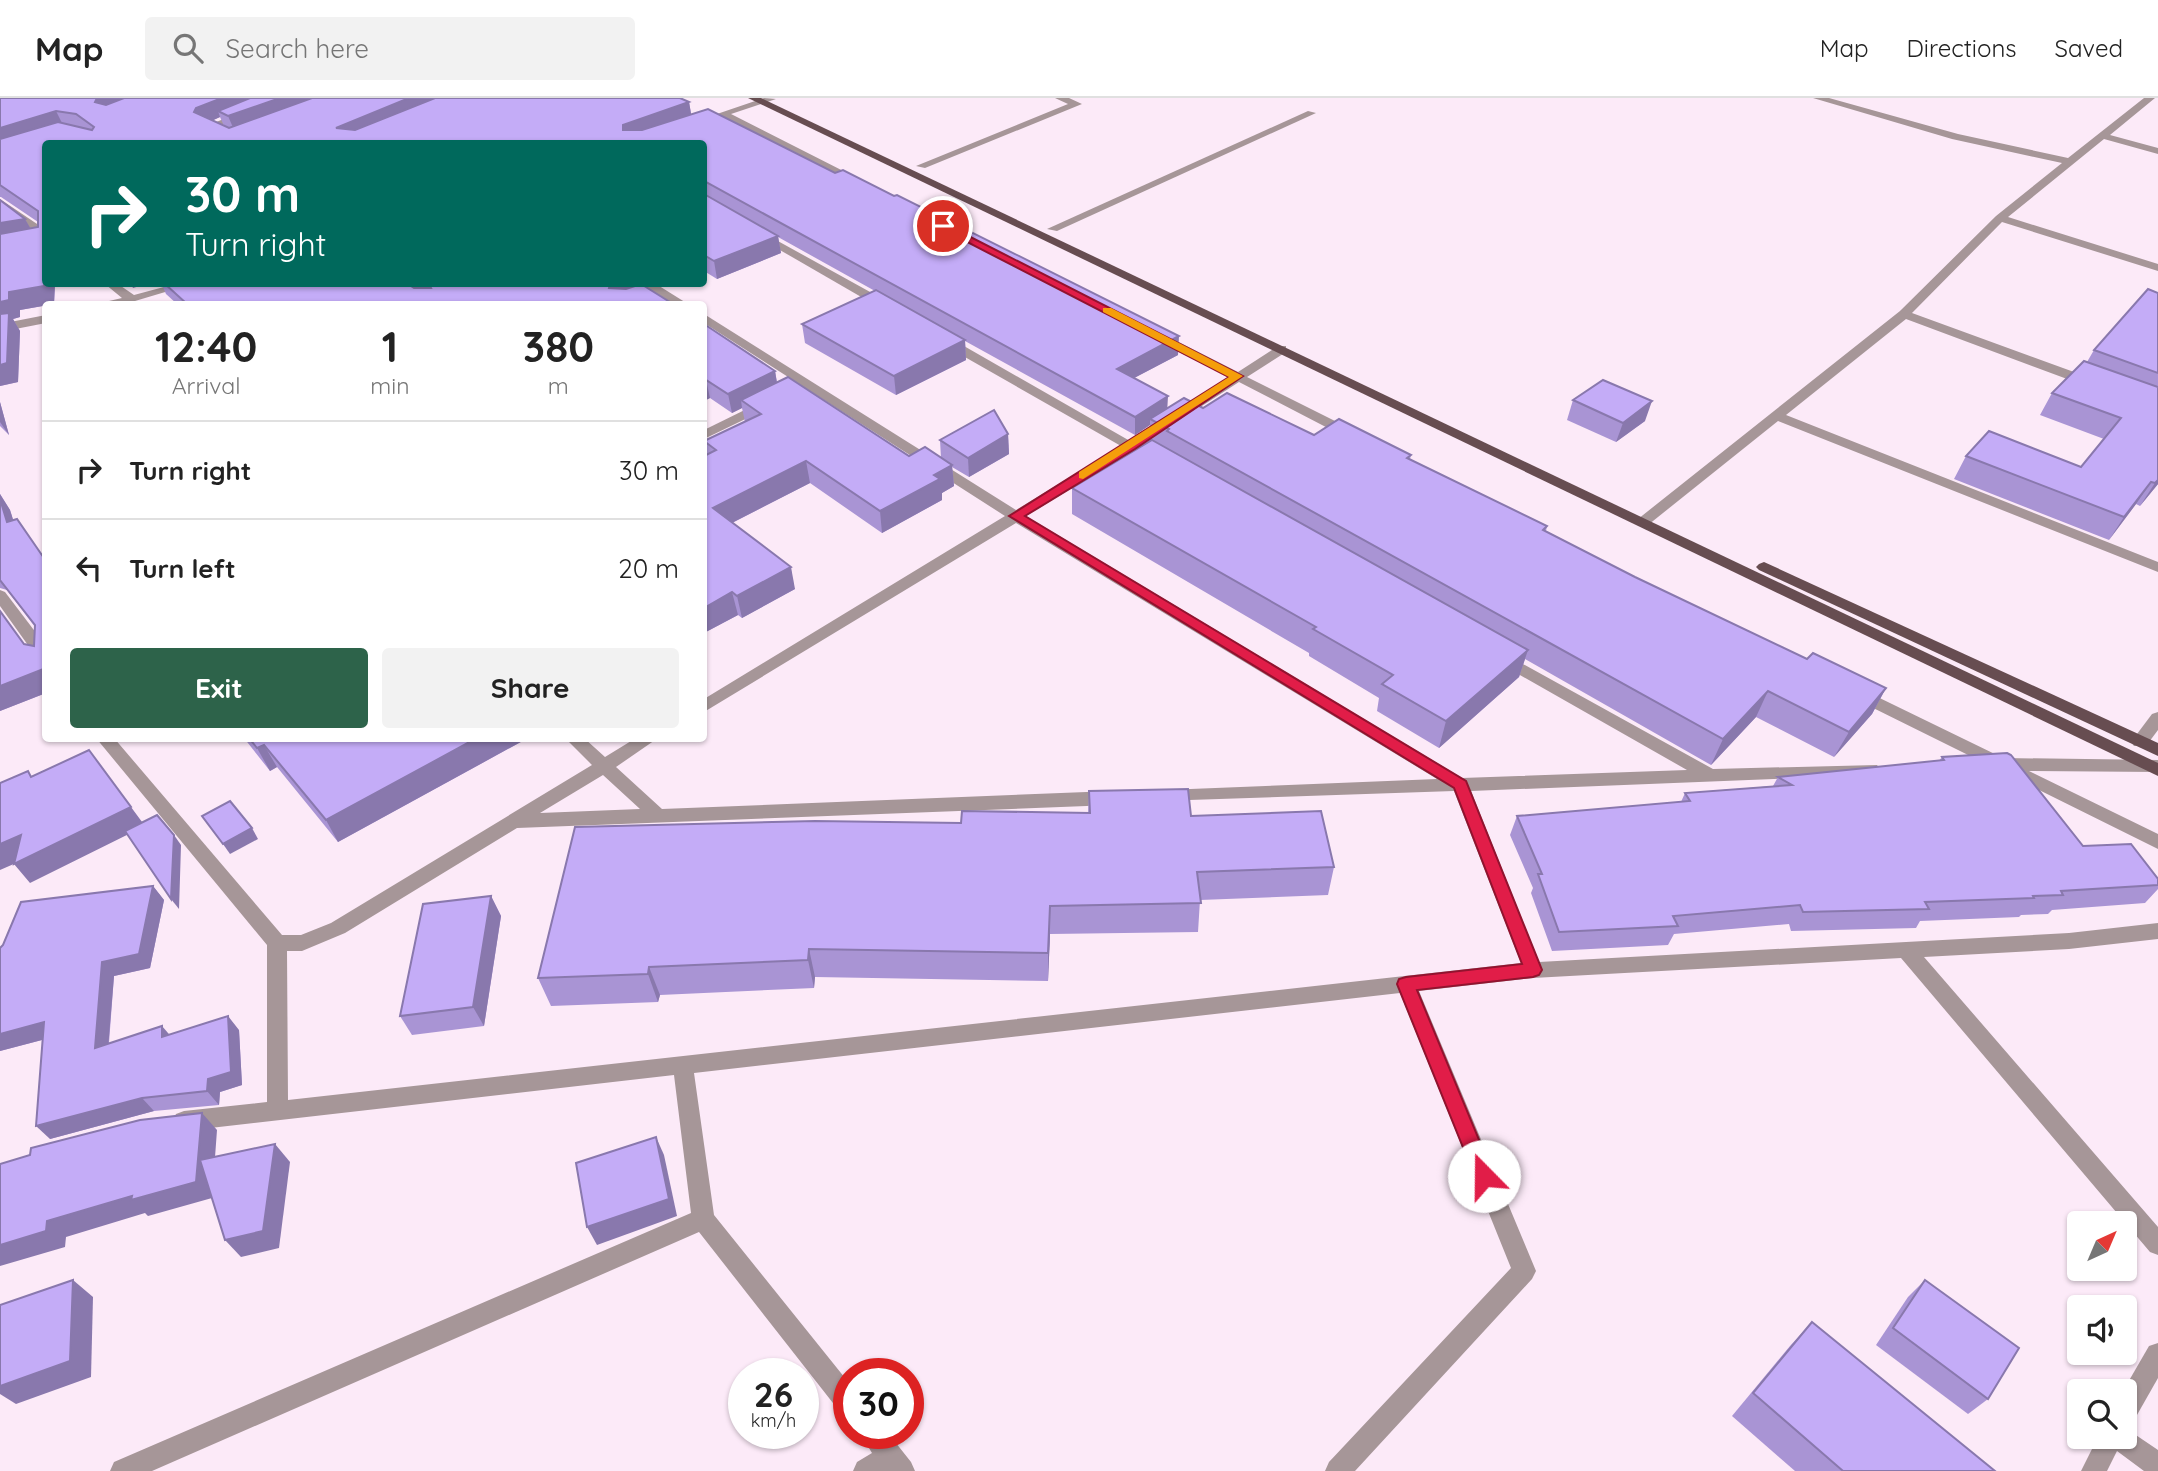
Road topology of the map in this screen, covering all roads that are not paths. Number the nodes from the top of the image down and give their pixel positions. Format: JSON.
{"nodes":[{"id":1,"x":284,"y":98,"type":"edge"},
{"id":2,"x":1060,"y":98,"type":"edge"},
{"id":3,"x":1818,"y":98,"type":"edge"},
{"id":4,"x":2150,"y":98,"type":"edge"},
{"id":5,"x":764,"y":99,"type":"edge"},
{"id":6,"x":1311,"y":113,"type":"dead end"},
{"id":7,"x":723,"y":114,"type":"junction"},
{"id":8,"x":706,"y":119,"type":"edge"},
{"id":9,"x":2103,"y":136,"type":"junction"},
{"id":10,"x":235,"y":139,"type":"edge"},
{"id":11,"x":2158,"y":151,"type":"edge"},
{"id":12,"x":2070,"y":162,"type":"junction"},
{"id":13,"x":921,"y":166,"type":"junction"},
{"id":14,"x":870,"y":189,"type":"edge"},
{"id":15,"x":0,"y":202,"type":"edge"},
{"id":16,"x":2000,"y":218,"type":"junction"},
{"id":17,"x":739,"y":222,"type":"edge"},
{"id":18,"x":1053,"y":229,"type":"junction"},
{"id":19,"x":42,"y":239,"type":"edge"},
{"id":20,"x":2158,"y":268,"type":"edge"},
{"id":21,"x":115,"y":287,"type":"edge"},
{"id":22,"x":175,"y":287,"type":"edge"},
{"id":23,"x":652,"y":287,"type":"edge"},
{"id":24,"x":656,"y":287,"type":"edge"},
{"id":25,"x":132,"y":299,"type":"junction"},
{"id":26,"x":124,"y":301,"type":"edge"},
{"id":27,"x":626,"y":301,"type":"edge"},
{"id":28,"x":677,"y":301,"type":"edge"},
{"id":29,"x":893,"y":310,"type":"edge"},
{"id":30,"x":1904,"y":314,"type":"junction"},
{"id":31,"x":42,"y":320,"type":"edge"},
{"id":32,"x":707,"y":320,"type":"edge"},
{"id":33,"x":0,"y":328,"type":"edge"},
{"id":34,"x":929,"y":331,"type":"edge"},
{"id":35,"x":1152,"y":333,"type":"edge"},
{"id":36,"x":1282,"y":349,"type":"junction"},
{"id":37,"x":1237,"y":376,"type":"junction"},
{"id":38,"x":2107,"y":389,"type":"edge"},
{"id":39,"x":772,"y":401,"type":"edge"},
{"id":40,"x":1774,"y":415,"type":"junction"},
{"id":41,"x":707,"y":434,"type":"edge"},
{"id":42,"x":1362,"y":440,"type":"edge"},
{"id":43,"x":1130,"y":446,"type":"junction"},
{"id":44,"x":1167,"y":467,"type":"edge"},
{"id":45,"x":1016,"y":516,"type":"junction"},
{"id":46,"x":1647,"y":519,"type":"junction"},
{"id":47,"x":2158,"y":568,"type":"edge"},
{"id":48,"x":0,"y":595,"type":"edge"},
{"id":49,"x":1493,"y":652,"type":"edge"},
{"id":50,"x":42,"y":653,"type":"edge"},
{"id":51,"x":1847,"y":688,"type":"edge"},
{"id":52,"x":707,"y":704,"type":"edge"},
{"id":53,"x":2158,"y":718,"type":"edge"},
{"id":54,"x":107,"y":742,"type":"edge"},
{"id":55,"x":577,"y":742,"type":"edge"},
{"id":56,"x":643,"y":742,"type":"edge"},
{"id":57,"x":2140,"y":742,"type":"junction"},
{"id":58,"x":2156,"y":763,"type":"edge"},
{"id":59,"x":1996,"y":764,"type":"junction"},
{"id":60,"x":1969,"y":765,"type":"edge"},
{"id":61,"x":604,"y":766,"type":"junction"},
{"id":62,"x":1887,"y":768,"type":"edge"},
{"id":63,"x":1710,"y":775,"type":"junction"},
{"id":64,"x":1460,"y":785,"type":"junction"},
{"id":65,"x":659,"y":816,"type":"junction"},
{"id":66,"x":514,"y":821,"type":"junction"},
{"id":67,"x":2158,"y":842,"type":"edge"},
{"id":68,"x":2148,"y":932,"type":"edge"},
{"id":69,"x":277,"y":943,"type":"junction"},
{"id":70,"x":2158,"y":946,"type":"edge"},
{"id":71,"x":1906,"y":950,"type":"junction"},
{"id":72,"x":1533,"y":970,"type":"junction"},
{"id":73,"x":1406,"y":984,"type":"junction"},
{"id":74,"x":683,"y":1065,"type":"junction"},
{"id":75,"x":278,"y":1110,"type":"junction"},
{"id":76,"x":169,"y":1122,"type":"edge"},
{"id":77,"x":703,"y":1219,"type":"junction"},
{"id":78,"x":2158,"y":1244,"type":"edge"},
{"id":79,"x":2158,"y":1355,"type":"edge"},
{"id":80,"x":833,"y":1383,"type":"edge"},
{"id":81,"x":2137,"y":1391,"type":"edge"},
{"id":82,"x":885,"y":1449,"type":"edge"},
{"id":83,"x":2105,"y":1449,"type":"edge"},
{"id":84,"x":2136,"y":1449,"type":"edge"},
{"id":85,"x":896,"y":1463,"type":"edge"},
{"id":86,"x":2158,"y":1465,"type":"edge"},
{"id":87,"x":123,"y":1471,"type":"edge"},
{"id":88,"x":866,"y":1471,"type":"edge"},
{"id":89,"x":1338,"y":1471,"type":"edge"},
{"id":90,"x":2094,"y":1471,"type":"edge"}],
"edges":[{"from":1,"to":10,"type":"street"},
{"from":2,"to":13,"type":"street"},
{"from":3,"to":12,"type":"street"},
{"from":4,"to":9,"type":"street"},
{"from":5,"to":7,"type":"street"},
{"from":5,"to":13,"type":"main road"},
{"from":5,"to":36,"type":"main road"},
{"from":6,"to":18,"type":"street"},
{"from":7,"to":8,"type":"street"},
{"from":7,"to":14,"type":"street"},
{"from":9,"to":11,"type":"street"},
{"from":9,"to":12,"type":"street"},
{"from":12,"to":16,"type":"street"},
{"from":13,"to":18,"type":"main road"},
{"from":15,"to":19,"type":"street"},
{"from":16,"to":20,"type":"street"},
{"from":16,"to":30,"type":"street"},
{"from":17,"to":29,"type":"street"},
{"from":18,"to":46,"type":"main road"},
{"from":21,"to":25,"type":"street"},
{"from":22,"to":25,"type":"street"},
{"from":23,"to":27,"type":"street"},
{"from":24,"to":28,"type":"street"},
{"from":25,"to":26,"type":"street"},
{"from":30,"to":38,"type":"street"},
{"from":30,"to":40,"type":"street"},
{"from":31,"to":33,"type":"street"},
{"from":32,"to":45,"type":"street"},
{"from":34,"to":43,"type":"street"},
{"from":35,"to":37,"type":"street"},
{"from":36,"to":37,"type":"street"},
{"from":36,"to":46,"type":"main road"},
{"from":37,"to":42,"type":"street"},
{"from":37,"to":43,"type":"street"},
{"from":39,"to":41,"type":"street"},
{"from":40,"to":46,"type":"street"},
{"from":40,"to":47,"type":"street"},
{"from":43,"to":44,"type":"street"},
{"from":43,"to":45,"type":"street"},
{"from":45,"to":52,"type":"street"},
{"from":45,"to":64,"type":"street"},
{"from":46,"to":57,"type":"main road"},
{"from":46,"to":58,"type":"main road"},
{"from":48,"to":50,"type":"street"},
{"from":49,"to":63,"type":"street"},
{"from":51,"to":59,"type":"street"},
{"from":53,"to":57,"type":"street"},
{"from":54,"to":69,"type":"street"},
{"from":55,"to":61,"type":"street"},
{"from":56,"to":61,"type":"street"},
{"from":57,"to":58,"type":"main road"},
{"from":58,"to":59,"type":"street"},
{"from":59,"to":60,"type":"street"},
{"from":59,"to":67,"type":"street"},
{"from":61,"to":65,"type":"street"},
{"from":61,"to":66,"type":"street"},
{"from":62,"to":63,"type":"street"},
{"from":63,"to":64,"type":"street"},
{"from":64,"to":65,"type":"street"},
{"from":64,"to":72,"type":"street"},
{"from":65,"to":66,"type":"street"},
{"from":66,"to":69,"type":"street"},
{"from":68,"to":70,"type":"street"},
{"from":68,"to":71,"type":"street"},
{"from":69,"to":75,"type":"street"},
{"from":71,"to":72,"type":"street"},
{"from":71,"to":78,"type":"street"},
{"from":72,"to":73,"type":"street"},
{"from":73,"to":74,"type":"street"},
{"from":73,"to":89,"type":"street"},
{"from":74,"to":75,"type":"street"},
{"from":74,"to":77,"type":"street"},
{"from":75,"to":76,"type":"street"},
{"from":77,"to":80,"type":"street"},
{"from":77,"to":87,"type":"street"},
{"from":79,"to":81,"type":"street"},
{"from":82,"to":85,"type":"street"},
{"from":83,"to":90,"type":"street"},
{"from":84,"to":86,"type":"street"},
{"from":85,"to":88,"type":"street"}]}
